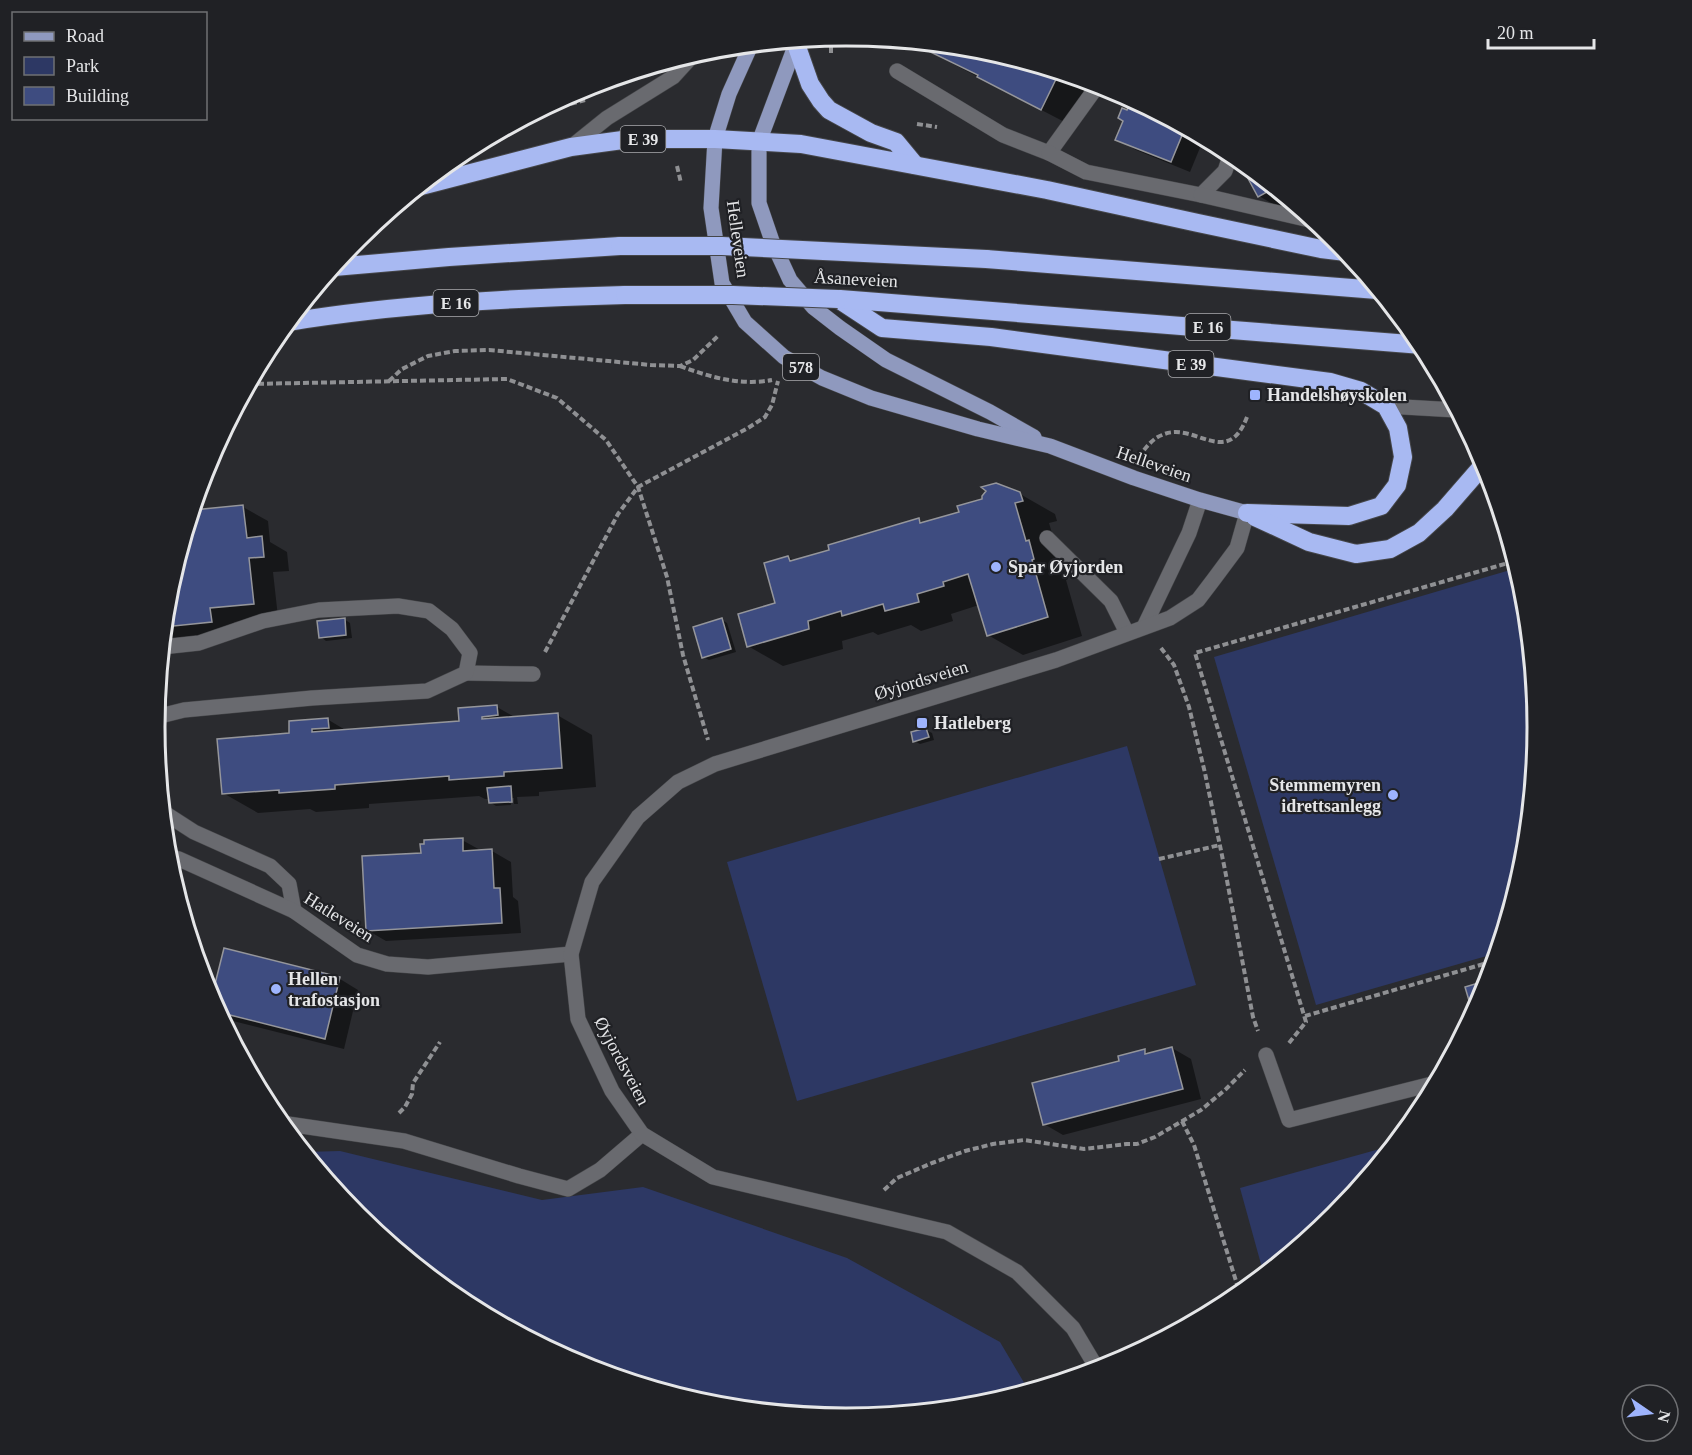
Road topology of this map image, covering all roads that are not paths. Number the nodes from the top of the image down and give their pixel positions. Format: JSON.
{"nodes":[{"id":1,"x":799,"y":48,"type":"edge"},
{"id":2,"x":794,"y":49,"type":"edge"},
{"id":3,"x":747,"y":54,"type":"edge"},
{"id":4,"x":683,"y":67,"type":"edge"},
{"id":5,"x":897,"y":71,"type":"dead end"},
{"id":6,"x":1092,"y":93,"type":"edge"},
{"id":7,"x":715,"y":140,"type":"junction"},
{"id":8,"x":759,"y":142,"type":"junction"},
{"id":9,"x":571,"y":147,"type":"junction"},
{"id":10,"x":1049,"y":153,"type":"junction"},
{"id":11,"x":1227,"y":163,"type":"edge"},
{"id":12,"x":915,"y":165,"type":"junction"},
{"id":13,"x":439,"y":181,"type":"edge"},
{"id":14,"x":1201,"y":195,"type":"junction"},
{"id":15,"x":1297,"y":217,"type":"edge"},
{"id":16,"x":1332,"y":250,"type":"edge"},
{"id":17,"x":345,"y":266,"type":"edge"},
{"id":18,"x":1367,"y":289,"type":"edge"},
{"id":19,"x":838,"y":298,"type":"junction"},
{"id":20,"x":301,"y":320,"type":"edge"},
{"id":21,"x":1408,"y":344,"type":"edge"},
{"id":22,"x":1386,"y":406,"type":"junction"},
{"id":23,"x":1448,"y":410,"type":"edge"},
{"id":24,"x":1050,"y":446,"type":"junction"},
{"id":25,"x":1477,"y":472,"type":"edge"},
{"id":26,"x":1200,"y":500,"type":"junction"},
{"id":27,"x":1247,"y":513,"type":"junction"},
{"id":28,"x":1047,"y":538,"type":"dead end"},
{"id":29,"x":1144,"y":627,"type":"junction"},
{"id":30,"x":1127,"y":633,"type":"junction"},
{"id":31,"x":170,"y":646,"type":"edge"},
{"id":32,"x":466,"y":673,"type":"junction"},
{"id":33,"x":533,"y":674,"type":"road end"},
{"id":34,"x":165,"y":715,"type":"edge"},
{"id":35,"x":171,"y":817,"type":"edge"},
{"id":36,"x":178,"y":859,"type":"edge"},
{"id":37,"x":294,"y":910,"type":"junction"},
{"id":38,"x":571,"y":954,"type":"junction"},
{"id":39,"x":1266,"y":1055,"type":"road end"},
{"id":40,"x":1425,"y":1086,"type":"edge"},
{"id":41,"x":294,"y":1125,"type":"edge"},
{"id":42,"x":642,"y":1134,"type":"junction"},
{"id":43,"x":1093,"y":1362,"type":"edge"}],
"edges":[{"from":1,"to":12,"type":"highway"},
{"from":2,"to":8,"type":"main road","name":"Helleveien","number":"578"},
{"from":3,"to":7,"type":"main road","name":"Helleveien","number":"578"},
{"from":4,"to":9,"type":"street"},
{"from":5,"to":10,"type":"street"},
{"from":6,"to":10,"type":"street"},
{"from":7,"to":8,"type":"highway","number":"E 39"},
{"from":7,"to":9,"type":"highway","number":"E 39"},
{"from":7,"to":24,"type":"main road","name":"Helleveien","number":"578"},
{"from":8,"to":12,"type":"highway","number":"E 39"},
{"from":8,"to":24,"type":"main road","name":"Helleveien","number":"578"},
{"from":9,"to":13,"type":"highway","number":"E 39"},
{"from":10,"to":14,"type":"street"},
{"from":11,"to":14,"type":"street"},
{"from":12,"to":16,"type":"highway","number":"E 39"},
{"from":14,"to":15,"type":"street"},
{"from":17,"to":18,"type":"highway","name":"Åsaneveien","bridge":true},
{"from":19,"to":20,"type":"highway","name":"Åsaneveien","number":"E 16","bridge":true},
{"from":19,"to":21,"type":"highway","name":"Åsaneveien","number":"E 16"},
{"from":19,"to":22,"type":"highway","number":"E 39"},
{"from":22,"to":23,"type":"street"},
{"from":22,"to":27,"type":"highway"},
{"from":24,"to":26,"type":"main road","name":"Helleveien","number":"578"},
{"from":25,"to":27,"type":"highway"},
{"from":26,"to":27,"type":"main road","name":"Helleveien","number":"578"},
{"from":26,"to":29,"type":"street"},
{"from":27,"to":29,"type":"street","name":"Øyjordsveien"},
{"from":28,"to":30,"type":"street"},
{"from":29,"to":30,"type":"street","name":"Øyjordsveien"},
{"from":30,"to":38,"type":"street","name":"Øyjordsveien"},
{"from":31,"to":32,"type":"street"},
{"from":32,"to":33,"type":"street"},
{"from":32,"to":34,"type":"street"},
{"from":35,"to":37,"type":"street"},
{"from":36,"to":37,"type":"street","name":"Hatleveien"},
{"from":37,"to":38,"type":"street","name":"Hatleveien"},
{"from":38,"to":42,"type":"street","name":"Øyjordsveien"},
{"from":39,"to":40,"type":"street"},
{"from":41,"to":42,"type":"street"},
{"from":42,"to":43,"type":"street","name":"Øyjordsveien"}]}
